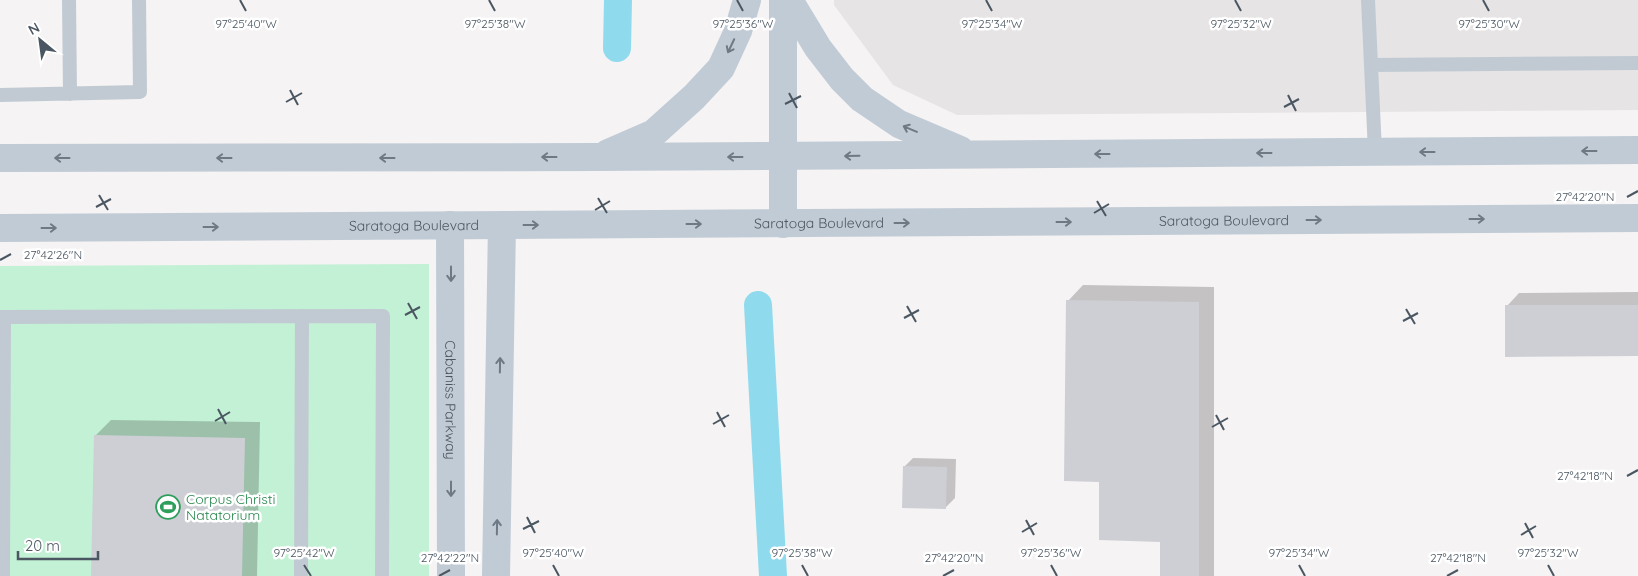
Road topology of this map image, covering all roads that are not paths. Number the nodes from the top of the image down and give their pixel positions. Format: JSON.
{"nodes":[{"id":1,"x":69,"y":0,"type":"edge"},
{"id":2,"x":138,"y":0,"type":"edge"},
{"id":3,"x":747,"y":0,"type":"edge"},
{"id":4,"x":782,"y":0,"type":"edge"},
{"id":5,"x":789,"y":0,"type":"edge"},
{"id":6,"x":1368,"y":0,"type":"edge"},
{"id":7,"x":1371,"y":64,"type":"junction"},
{"id":8,"x":1638,"y":64,"type":"edge"},
{"id":9,"x":70,"y":94,"type":"junction"},
{"id":10,"x":0,"y":95,"type":"edge"},
{"id":11,"x":1638,"y":150,"type":"edge"},
{"id":12,"x":1375,"y":152,"type":"junction"},
{"id":13,"x":971,"y":155,"type":"junction"},
{"id":14,"x":783,"y":156,"type":"junction"},
{"id":15,"x":598,"y":157,"type":"junction"},
{"id":16,"x":0,"y":158,"type":"edge"},
{"id":17,"x":1638,"y":218,"type":"edge"},
{"id":18,"x":783,"y":224,"type":"junction"},
{"id":19,"x":450,"y":225,"type":"junction"},
{"id":20,"x":502,"y":225,"type":"junction"},
{"id":21,"x":0,"y":228,"type":"edge"},
{"id":22,"x":302,"y":316,"type":"junction"},
{"id":23,"x":2,"y":317,"type":"edge"},
{"id":24,"x":4,"y":576,"type":"edge"},
{"id":25,"x":301,"y":576,"type":"edge"},
{"id":26,"x":382,"y":576,"type":"edge"},
{"id":27,"x":451,"y":576,"type":"edge"},
{"id":28,"x":496,"y":576,"type":"edge"}],
"edges":[{"from":1,"to":9,"type":"lane"},
{"from":2,"to":9,"type":"lane"},
{"from":3,"to":15,"type":"main road","one_way":true},
{"from":4,"to":14,"type":"main road"},
{"from":13,"to":5,"type":"main road","one_way":true},
{"from":6,"to":7,"type":"lane"},
{"from":7,"to":8,"type":"lane"},
{"from":7,"to":12,"type":"lane"},
{"from":9,"to":10,"type":"lane"},
{"from":11,"to":12,"type":"main road","one_way":true},
{"from":12,"to":13,"type":"main road","one_way":true},
{"from":13,"to":14,"type":"main road","one_way":true},
{"from":14,"to":15,"type":"main road","one_way":true},
{"from":14,"to":18,"type":"main road"},
{"from":15,"to":16,"type":"main road","one_way":true},
{"from":18,"to":17,"type":"main road","name":"Saratoga Boulevard","one_way":true},
{"from":20,"to":18,"type":"main road","name":"Saratoga Boulevard","one_way":true},
{"from":19,"to":20,"type":"main road","name":"Saratoga Boulevard"},
{"from":21,"to":19,"type":"main road","name":"Saratoga Boulevard","one_way":true},
{"from":19,"to":27,"type":"main road","name":"Cabaniss Parkway","one_way":true},
{"from":28,"to":20,"type":"main road","one_way":true},
{"from":22,"to":23,"type":"lane"},
{"from":22,"to":25,"type":"lane"},
{"from":22,"to":26,"type":"lane"},
{"from":23,"to":24,"type":"lane"}]}
